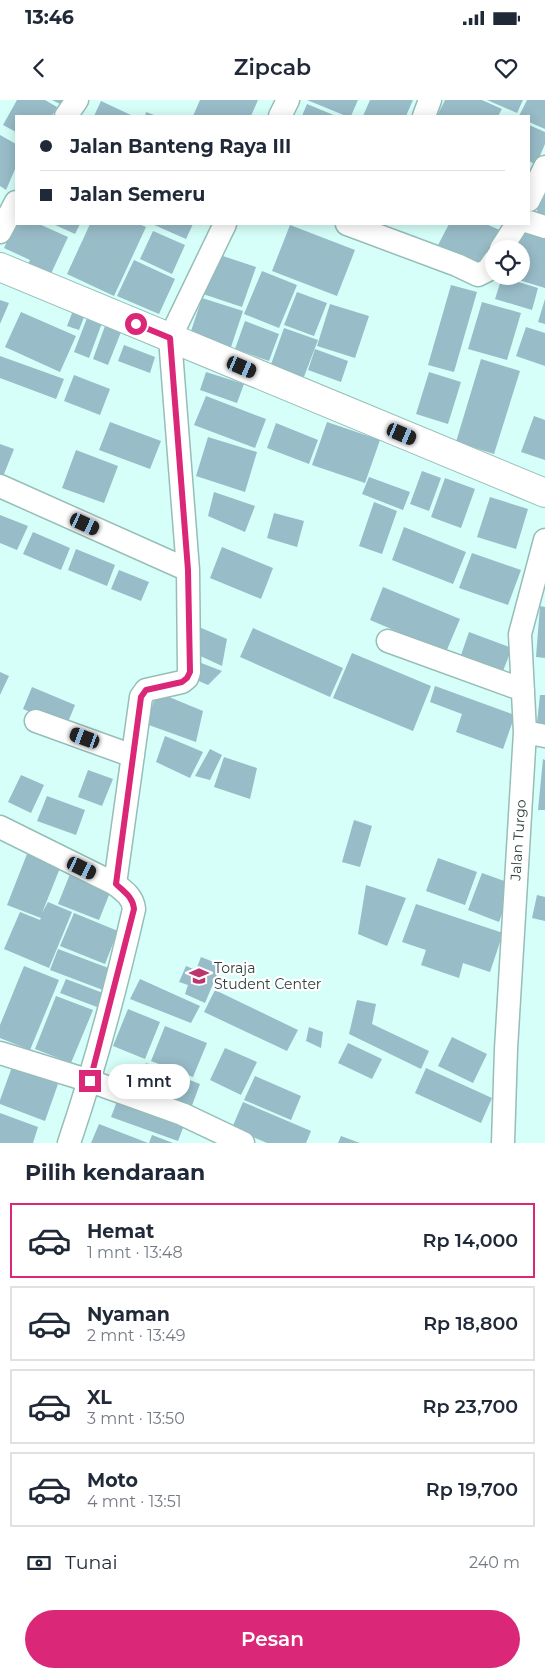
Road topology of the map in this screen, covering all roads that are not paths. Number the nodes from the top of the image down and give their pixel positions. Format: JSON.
{"nodes":[{"id":1,"x":77,"y":100,"type":"edge"},
{"id":2,"x":288,"y":100,"type":"edge"},
{"id":3,"x":430,"y":100,"type":"edge"},
{"id":4,"x":67,"y":115,"type":"edge"},
{"id":5,"x":280,"y":115,"type":"edge"},
{"id":6,"x":424,"y":115,"type":"edge"},
{"id":7,"x":545,"y":167,"type":"edge"},
{"id":8,"x":530,"y":198,"type":"edge"},
{"id":9,"x":15,"y":204,"type":"edge"},
{"id":10,"x":530,"y":222,"type":"edge"},
{"id":11,"x":225,"y":225,"type":"edge"},
{"id":12,"x":351,"y":225,"type":"edge"},
{"id":13,"x":515,"y":225,"type":"edge"},
{"id":14,"x":545,"y":227,"type":"edge"},
{"id":15,"x":377,"y":230,"type":"edge"},
{"id":16,"x":0,"y":232,"type":"edge"},
{"id":17,"x":506,"y":240,"type":"edge"},
{"id":18,"x":0,"y":267,"type":"edge"},
{"id":19,"x":485,"y":272,"type":"edge"},
{"id":20,"x":170,"y":338,"type":"junction"},
{"id":21,"x":0,"y":486,"type":"edge"},
{"id":22,"x":545,"y":494,"type":"edge"},
{"id":23,"x":545,"y":540,"type":"edge"},
{"id":24,"x":188,"y":570,"type":"junction"},
{"id":25,"x":388,"y":641,"type":"dead end"},
{"id":26,"x":523,"y":690,"type":"junction"},
{"id":27,"x":36,"y":721,"type":"dead end"},
{"id":28,"x":535,"y":734,"type":"edge"},
{"id":29,"x":133,"y":756,"type":"junction"},
{"id":30,"x":0,"y":827,"type":"edge"},
{"id":31,"x":116,"y":884,"type":"junction"},
{"id":32,"x":0,"y":1053,"type":"edge"},
{"id":33,"x":90,"y":1081,"type":"junction"},
{"id":34,"x":69,"y":1143,"type":"edge"},
{"id":35,"x":243,"y":1143,"type":"edge"},
{"id":36,"x":503,"y":1143,"type":"edge"}],
"edges":[{"from":1,"to":4,"type":"street"},
{"from":2,"to":5,"type":"street"},
{"from":3,"to":6,"type":"street"},
{"from":7,"to":8,"type":"street"},
{"from":9,"to":16,"type":"street"},
{"from":10,"to":14,"type":"street"},
{"from":11,"to":20,"type":"street"},
{"from":12,"to":15,"type":"street"},
{"from":13,"to":17,"type":"street"},
{"from":15,"to":19,"type":"street"},
{"from":18,"to":20,"type":"street"},
{"from":20,"to":22,"type":"street"},
{"from":20,"to":24,"type":"street"},
{"from":21,"to":24,"type":"street"},
{"from":23,"to":26,"type":"street","name":"Jalan Turgo"},
{"from":24,"to":29,"type":"street"},
{"from":25,"to":26,"type":"street"},
{"from":26,"to":28,"type":"street","name":"Jalan Turgo"},
{"from":27,"to":29,"type":"street"},
{"from":28,"to":36,"type":"street","name":"Jalan Turgo"},
{"from":29,"to":31,"type":"street"},
{"from":30,"to":31,"type":"street"},
{"from":31,"to":33,"type":"street"},
{"from":32,"to":33,"type":"street"},
{"from":33,"to":34,"type":"street"},
{"from":33,"to":35,"type":"street"}]}
